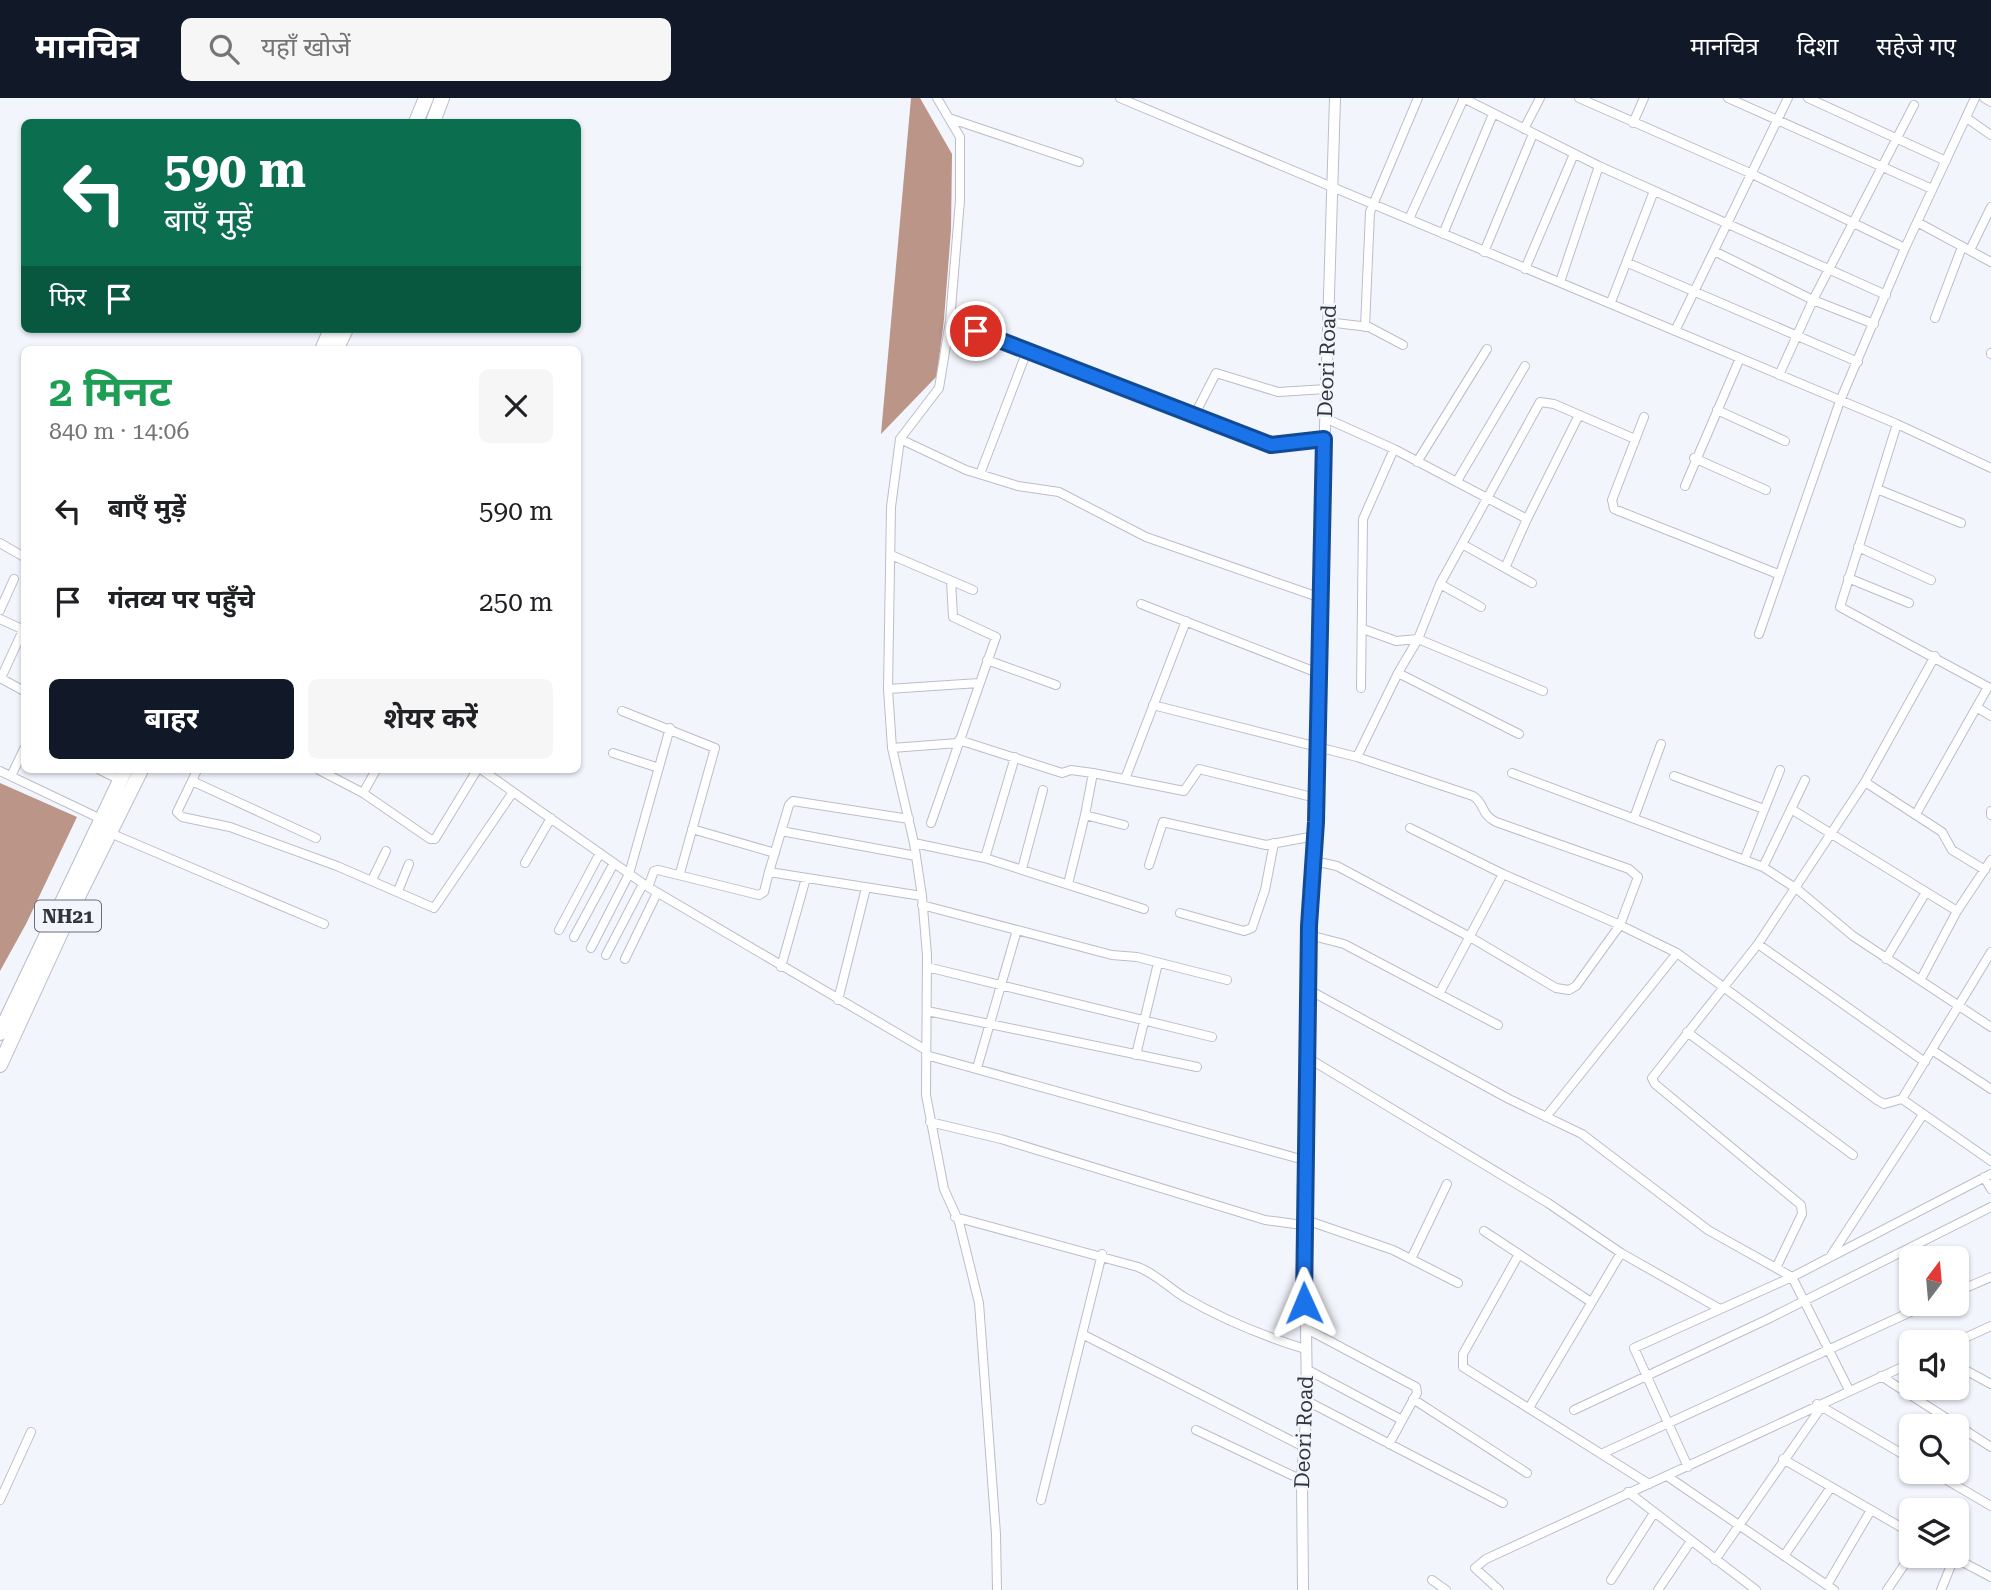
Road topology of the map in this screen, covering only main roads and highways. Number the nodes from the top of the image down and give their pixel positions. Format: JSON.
{"nodes":[{"id":1,"x":426,"y":98,"type":"edge"},
{"id":2,"x":442,"y":98,"type":"edge"},
{"id":3,"x":417,"y":119,"type":"edge"},
{"id":4,"x":434,"y":119,"type":"edge"},
{"id":5,"x":140,"y":773,"type":"edge"},
{"id":6,"x":122,"y":775,"type":"edge"},
{"id":7,"x":0,"y":1033,"type":"edge"},
{"id":8,"x":0,"y":1065,"type":"edge"}],
"edges":[{"from":1,"to":3,"type":"highway"},
{"from":2,"to":4,"type":"highway"},
{"from":5,"to":8,"type":"highway","number":"NH21"},
{"from":6,"to":7,"type":"highway","number":"NH21"}]}
